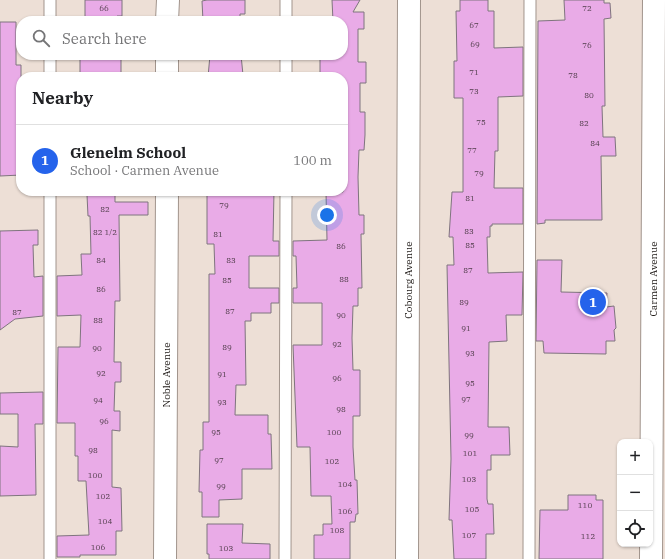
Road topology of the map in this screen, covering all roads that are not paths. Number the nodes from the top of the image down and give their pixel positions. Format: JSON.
{"nodes":[{"id":1,"x":50,"y":0,"type":"edge"},
{"id":2,"x":168,"y":0,"type":"edge"},
{"id":3,"x":286,"y":0,"type":"edge"},
{"id":4,"x":409,"y":0,"type":"edge"},
{"id":5,"x":530,"y":0,"type":"edge"},
{"id":6,"x":654,"y":0,"type":"edge"},
{"id":7,"x":50,"y":16,"type":"edge"},
{"id":8,"x":167,"y":16,"type":"edge"},
{"id":9,"x":286,"y":16,"type":"edge"},
{"id":10,"x":50,"y":60,"type":"edge"},
{"id":11,"x":167,"y":60,"type":"edge"},
{"id":12,"x":286,"y":60,"type":"edge"},
{"id":13,"x":50,"y":72,"type":"edge"},
{"id":14,"x":167,"y":72,"type":"edge"},
{"id":15,"x":286,"y":72,"type":"edge"},
{"id":16,"x":50,"y":196,"type":"edge"},
{"id":17,"x":167,"y":196,"type":"edge"},
{"id":18,"x":286,"y":196,"type":"edge"},
{"id":19,"x":50,"y":559,"type":"edge"},
{"id":20,"x":165,"y":559,"type":"edge"},
{"id":21,"x":285,"y":559,"type":"edge"},
{"id":22,"x":407,"y":559,"type":"edge"},
{"id":23,"x":529,"y":559,"type":"edge"},
{"id":24,"x":651,"y":559,"type":"edge"}],
"edges":[{"from":1,"to":7,"type":"lane"},
{"from":2,"to":8,"type":"street"},
{"from":3,"to":9,"type":"lane"},
{"from":4,"to":22,"type":"street","name":"Cobourg Avenue"},
{"from":5,"to":23,"type":"lane"},
{"from":6,"to":24,"type":"street","name":"Carmen Avenue"},
{"from":10,"to":13,"type":"lane"},
{"from":11,"to":14,"type":"street"},
{"from":12,"to":15,"type":"lane"},
{"from":16,"to":19,"type":"lane"},
{"from":17,"to":20,"type":"street","name":"Noble Avenue"},
{"from":18,"to":21,"type":"lane"}]}
